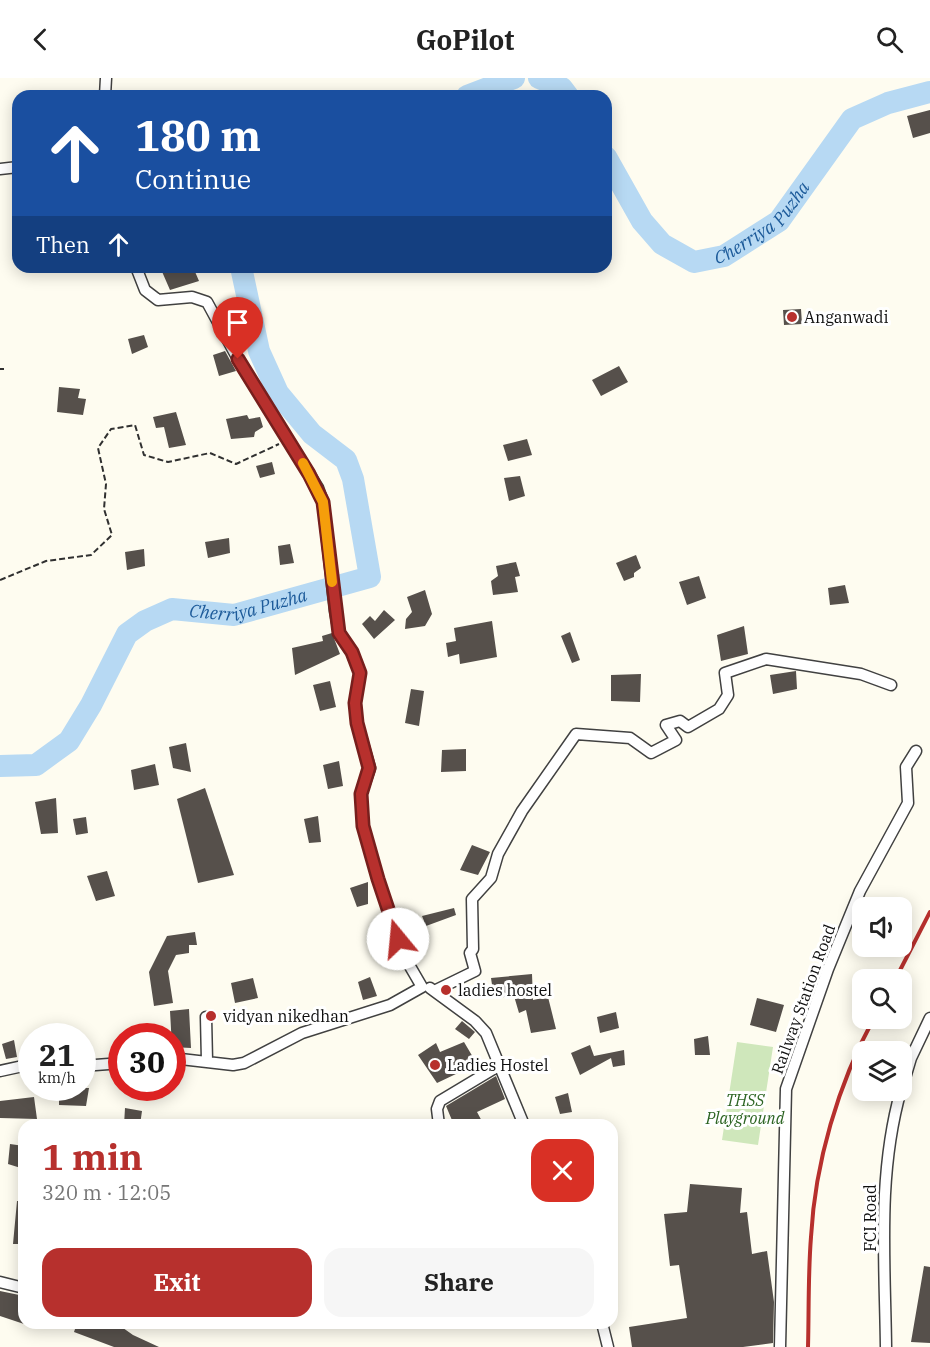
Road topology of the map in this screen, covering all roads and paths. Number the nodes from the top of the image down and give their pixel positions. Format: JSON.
{"nodes":[{"id":1,"x":138,"y":273,"type":"edge"},
{"id":2,"x":288,"y":439,"type":"junction"},
{"id":3,"x":0,"y":580,"type":"edge"},
{"id":4,"x":891,"y":685,"type":"dead end"},
{"id":5,"x":916,"y":751,"type":"dead end"},
{"id":6,"x":422,"y":987,"type":"junction"},
{"id":7,"x":434,"y":991,"type":"junction"},
{"id":8,"x":206,"y":1017,"type":"dead end"},
{"id":9,"x":930,"y":1018,"type":"edge"},
{"id":10,"x":912,"y":1056,"type":"edge"},
{"id":11,"x":186,"y":1059,"type":"edge"},
{"id":12,"x":207,"y":1061,"type":"junction"},
{"id":13,"x":501,"y":1065,"type":"junction"},
{"id":14,"x":18,"y":1067,"type":"edge"},
{"id":15,"x":0,"y":1071,"type":"edge"},
{"id":16,"x":898,"y":1101,"type":"edge"},
{"id":17,"x":439,"y":1119,"type":"edge"},
{"id":18,"x":522,"y":1119,"type":"edge"},
{"id":19,"x":0,"y":1282,"type":"edge"},
{"id":20,"x":18,"y":1286,"type":"edge"},
{"id":21,"x":604,"y":1329,"type":"edge"},
{"id":22,"x":608,"y":1347,"type":"edge"},
{"id":23,"x":780,"y":1347,"type":"edge"},
{"id":24,"x":886,"y":1347,"type":"edge"}],
"edges":[{"from":1,"to":2,"type":"street"},
{"from":2,"to":3,"type":"path"},
{"from":2,"to":6,"type":"street"},
{"from":4,"to":7,"type":"street"},
{"from":5,"to":23,"type":"street","name":"Railway Station Road"},
{"from":6,"to":7,"type":"street"},
{"from":6,"to":12,"type":"street"},
{"from":7,"to":13,"type":"street"},
{"from":8,"to":12,"type":"street"},
{"from":9,"to":10,"type":"street","name":"FCI Road"},
{"from":11,"to":12,"type":"street"},
{"from":13,"to":17,"type":"street"},
{"from":13,"to":18,"type":"street"},
{"from":14,"to":15,"type":"street"},
{"from":16,"to":24,"type":"street","name":"FCI Road"},
{"from":19,"to":20,"type":"street"},
{"from":21,"to":22,"type":"street"}]}
